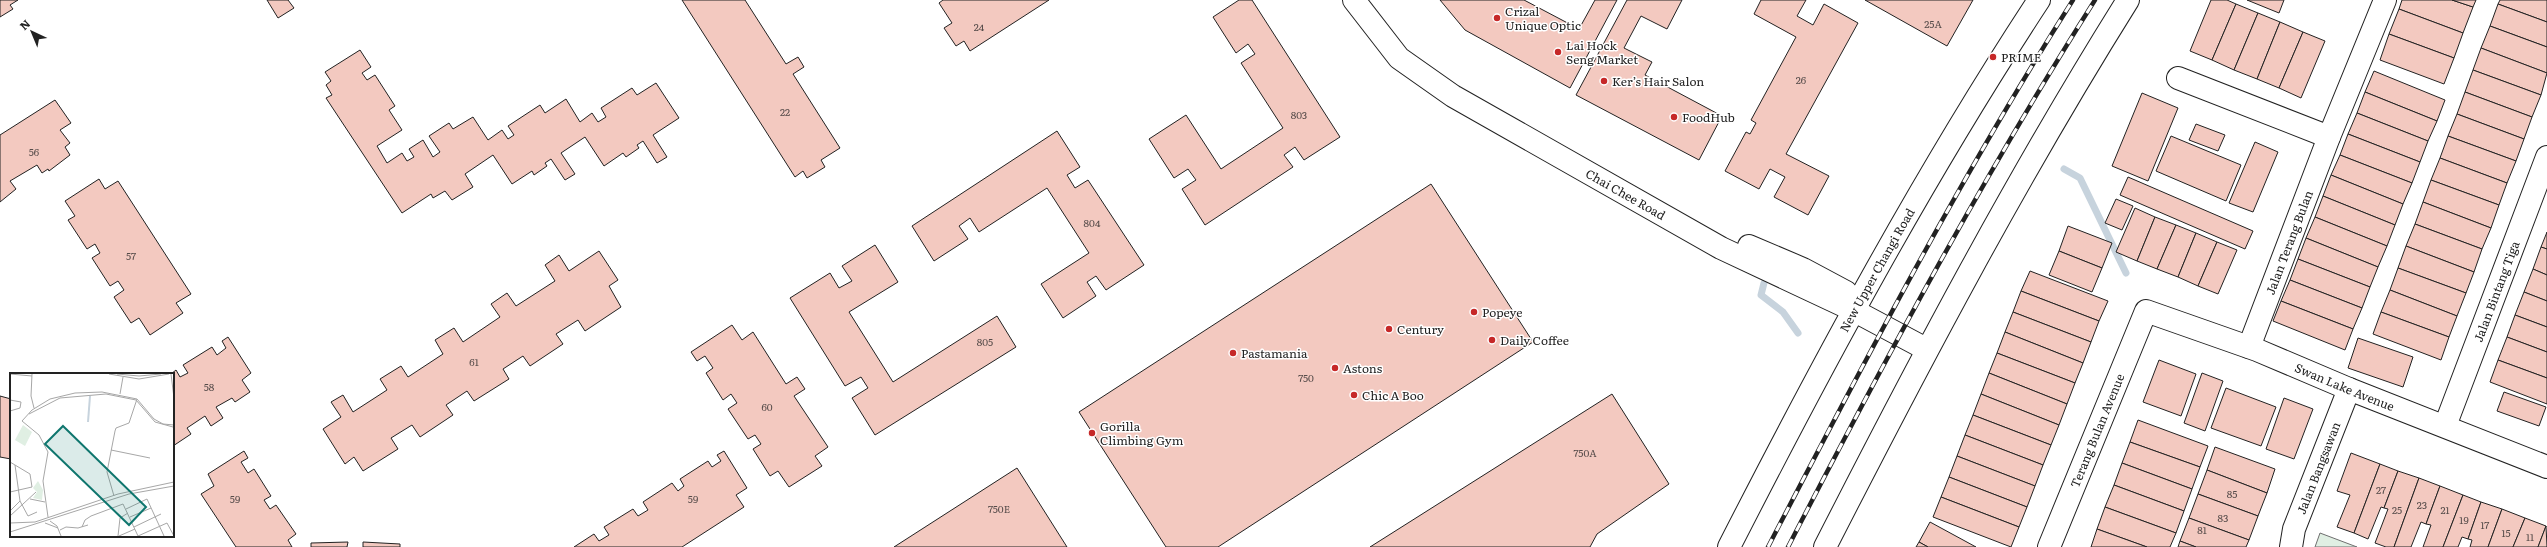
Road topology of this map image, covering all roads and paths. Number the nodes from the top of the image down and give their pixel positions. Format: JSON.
{"nodes":[{"id":1,"x":1354,"y":0,"type":"edge"},
{"id":2,"x":1369,"y":0,"type":"edge"},
{"id":3,"x":2039,"y":0,"type":"edge"},
{"id":4,"x":2128,"y":0,"type":"edge"},
{"id":5,"x":2385,"y":0,"type":"edge"},
{"id":6,"x":2178,"y":78,"type":"dead end"},
{"id":7,"x":2329,"y":137,"type":"junction"},
{"id":8,"x":2547,"y":157,"type":"edge"},
{"id":9,"x":1856,"y":305,"type":"junction"},
{"id":10,"x":2143,"y":314,"type":"joint"},
{"id":11,"x":1930,"y":344,"type":"junction"},
{"id":12,"x":2249,"y":347,"type":"junction"},
{"id":13,"x":2350,"y":389,"type":"junction"},
{"id":14,"x":2444,"y":426,"type":"junction"},
{"id":15,"x":2547,"y":467,"type":"edge"},
{"id":16,"x":1729,"y":547,"type":"edge"},
{"id":17,"x":1826,"y":547,"type":"edge"},
{"id":18,"x":2049,"y":547,"type":"edge"},
{"id":19,"x":2291,"y":547,"type":"edge"}],
"edges":[{"from":1,"to":9,"type":"street","name":"Chai Chee Road"},
{"from":2,"to":9,"type":"street","name":"Chai Chee Road"},
{"from":3,"to":9,"type":"street","name":"New Upper Changi Road"},
{"from":4,"to":11,"type":"street"},
{"from":5,"to":7,"type":"street","name":"Jalan Terang Bulan"},
{"from":6,"to":7,"type":"street"},
{"from":7,"to":12,"type":"street","name":"Jalan Terang Bulan"},
{"from":8,"to":14,"type":"street","name":"Jalan Bintang Tiga"},
{"from":9,"to":11,"type":"street","name":"Chai Chee Road"},
{"from":9,"to":16,"type":"street","name":"New Upper Changi Road"},
{"from":10,"to":12,"type":"street","name":"Swan Lake Avenue"},
{"from":10,"to":18,"type":"street","name":"Terang Bulan Avenue"},
{"from":11,"to":17,"type":"street"},
{"from":12,"to":13,"type":"street","name":"Swan Lake Avenue"},
{"from":13,"to":14,"type":"street","name":"Swan Lake Avenue"},
{"from":13,"to":19,"type":"street","name":"Jalan Bangsawan"},
{"from":14,"to":15,"type":"street","name":"Swan Lake Avenue"}]}
